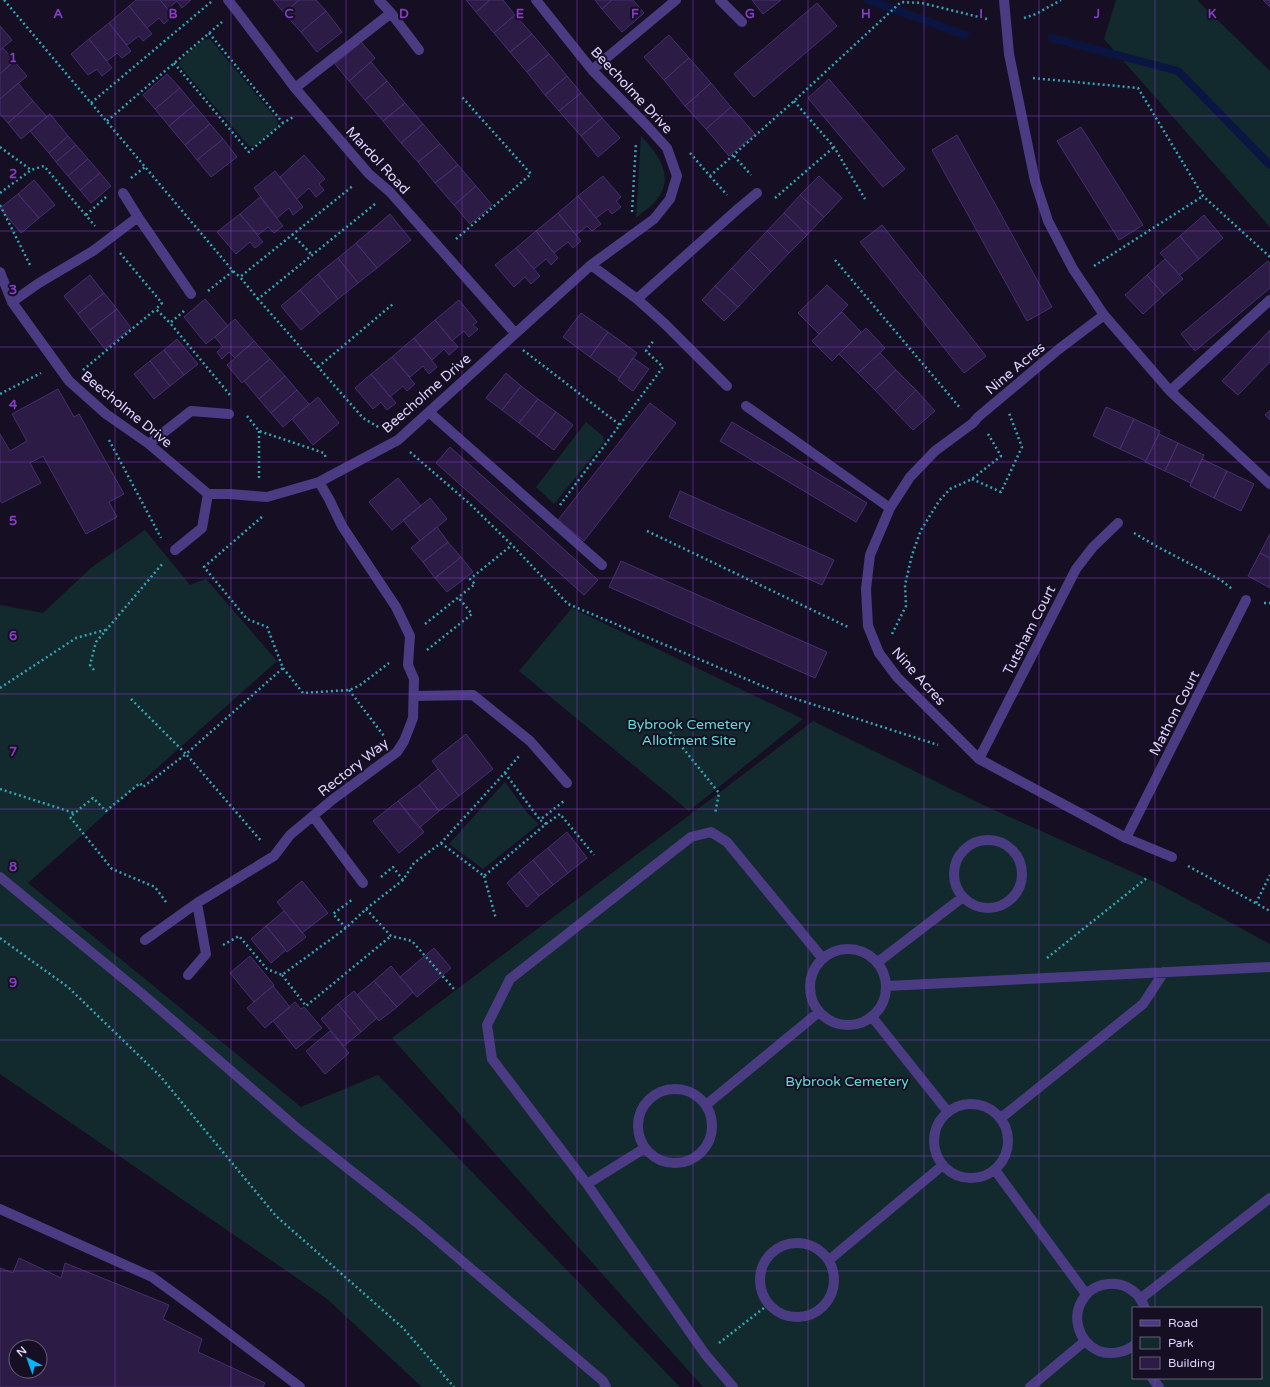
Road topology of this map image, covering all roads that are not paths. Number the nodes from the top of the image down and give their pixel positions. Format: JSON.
{"nodes":[{"id":1,"x":228,"y":0,"type":"edge"},
{"id":2,"x":379,"y":0,"type":"edge"},
{"id":3,"x":536,"y":0,"type":"edge"},
{"id":4,"x":676,"y":0,"type":"edge"},
{"id":5,"x":720,"y":0,"type":"edge"},
{"id":6,"x":1004,"y":0,"type":"edge"},
{"id":7,"x":391,"y":13,"type":"junction"},
{"id":8,"x":742,"y":22,"type":"dead end"},
{"id":9,"x":419,"y":50,"type":"dead end"},
{"id":10,"x":592,"y":70,"type":"junction"},
{"id":11,"x":295,"y":88,"type":"junction"},
{"id":12,"x":123,"y":192,"type":"dead end"},
{"id":13,"x":757,"y":193,"type":"dead end"},
{"id":14,"x":138,"y":217,"type":"junction"},
{"id":15,"x":591,"y":265,"type":"junction"},
{"id":16,"x":0,"y":272,"type":"edge"},
{"id":17,"x":191,"y":294,"type":"dead end"},
{"id":18,"x":637,"y":299,"type":"junction"},
{"id":19,"x":1270,"y":300,"type":"edge"},
{"id":20,"x":12,"y":302,"type":"junction"},
{"id":21,"x":1104,"y":315,"type":"junction"},
{"id":22,"x":513,"y":336,"type":"junction"},
{"id":23,"x":727,"y":386,"type":"dead end"},
{"id":24,"x":1170,"y":391,"type":"junction"},
{"id":25,"x":746,"y":406,"type":"dead end"},
{"id":26,"x":430,"y":413,"type":"junction"},
{"id":27,"x":229,"y":414,"type":"dead end"},
{"id":28,"x":149,"y":444,"type":"junction"},
{"id":29,"x":319,"y":482,"type":"junction"},
{"id":30,"x":1270,"y":484,"type":"edge"},
{"id":31,"x":208,"y":494,"type":"junction"},
{"id":32,"x":890,"y":508,"type":"junction"},
{"id":33,"x":1118,"y":523,"type":"road end"},
{"id":34,"x":172,"y":553,"type":"road end"},
{"id":35,"x":602,"y":565,"type":"dead end"},
{"id":36,"x":1246,"y":600,"type":"road end"},
{"id":37,"x":414,"y":696,"type":"junction"},
{"id":38,"x":980,"y":759,"type":"junction"},
{"id":39,"x":566,"y":784,"type":"road end"},
{"id":40,"x":313,"y":816,"type":"junction"},
{"id":41,"x":1126,"y":838,"type":"junction"},
{"id":42,"x":1172,"y":857,"type":"road end"},
{"id":43,"x":0,"y":878,"type":"edge"},
{"id":44,"x":365,"y":886,"type":"road end"},
{"id":45,"x":963,"y":897,"type":"junction"},
{"id":46,"x":197,"y":902,"type":"junction"},
{"id":47,"x":145,"y":940,"type":"dead end"},
{"id":48,"x":823,"y":959,"type":"junction"},
{"id":49,"x":878,"y":962,"type":"junction"},
{"id":50,"x":1270,"y":967,"type":"edge"},
{"id":51,"x":1164,"y":972,"type":"junction"},
{"id":52,"x":188,"y":975,"type":"dead end"},
{"id":53,"x":887,"y":986,"type":"junction"},
{"id":54,"x":819,"y":1012,"type":"junction"},
{"id":55,"x":872,"y":1017,"type":"junction"},
{"id":56,"x":706,"y":1105,"type":"junction"},
{"id":57,"x":948,"y":1112,"type":"junction"},
{"id":58,"x":1001,"y":1118,"type":"junction"},
{"id":59,"x":645,"y":1148,"type":"junction"},
{"id":60,"x":943,"y":1165,"type":"junction"},
{"id":61,"x":995,"y":1170,"type":"junction"},
{"id":62,"x":587,"y":1184,"type":"junction"},
{"id":63,"x":1270,"y":1198,"type":"edge"},
{"id":64,"x":0,"y":1209,"type":"edge"},
{"id":65,"x":829,"y":1260,"type":"junction"},
{"id":66,"x":1086,"y":1294,"type":"junction"},
{"id":67,"x":1143,"y":1303,"type":"edge"},
{"id":68,"x":1085,"y":1342,"type":"junction"},
{"id":69,"x":1132,"y":1348,"type":"edge"},
{"id":70,"x":1153,"y":1379,"type":"edge"},
{"id":71,"x":300,"y":1387,"type":"edge"},
{"id":72,"x":606,"y":1387,"type":"edge"},
{"id":73,"x":733,"y":1387,"type":"edge"},
{"id":74,"x":1030,"y":1387,"type":"edge"},
{"id":75,"x":1159,"y":1387,"type":"edge"}],
"edges":[{"from":1,"to":11,"type":"street","name":"Mardol Road"},
{"from":2,"to":7,"type":"street"},
{"from":3,"to":10,"type":"street","name":"Beecholme Drive"},
{"from":4,"to":10,"type":"street"},
{"from":5,"to":8,"type":"street"},
{"from":6,"to":21,"type":"street"},
{"from":7,"to":9,"type":"street"},
{"from":7,"to":11,"type":"street"},
{"from":10,"to":15,"type":"street","name":"Beecholme Drive"},
{"from":11,"to":22,"type":"street","name":"Mardol Road"},
{"from":12,"to":14,"type":"street"},
{"from":13,"to":18,"type":"street"},
{"from":14,"to":17,"type":"street"},
{"from":14,"to":20,"type":"street"},
{"from":15,"to":18,"type":"street"},
{"from":15,"to":22,"type":"street","name":"Beecholme Drive"},
{"from":16,"to":20,"type":"street","name":"Beecholme Drive"},
{"from":18,"to":23,"type":"street"},
{"from":19,"to":24,"type":"street"},
{"from":20,"to":28,"type":"street","name":"Beecholme Drive"},
{"from":21,"to":24,"type":"street"},
{"from":21,"to":32,"type":"street","name":"Nine Acres"},
{"from":22,"to":26,"type":"street","name":"Beecholme Drive"},
{"from":24,"to":30,"type":"street"},
{"from":25,"to":32,"type":"street"},
{"from":26,"to":29,"type":"street","name":"Beecholme Drive"},
{"from":26,"to":35,"type":"street"},
{"from":27,"to":28,"type":"street"},
{"from":28,"to":31,"type":"street","name":"Beecholme Drive"},
{"from":29,"to":31,"type":"street","name":"Beecholme Drive"},
{"from":29,"to":37,"type":"street","name":"Rectory Way"},
{"from":31,"to":34,"type":"street"},
{"from":32,"to":38,"type":"street","name":"Nine Acres"},
{"from":33,"to":38,"type":"street","name":"Tutsham Court"},
{"from":36,"to":41,"type":"street","name":"Mathon Court"},
{"from":37,"to":39,"type":"street"},
{"from":37,"to":40,"type":"street","name":"Rectory Way"},
{"from":38,"to":41,"type":"street","name":"Nine Acres"},
{"from":40,"to":44,"type":"street"},
{"from":40,"to":46,"type":"street","name":"Rectory Way"},
{"from":41,"to":42,"type":"street","name":"Nine Acres"},
{"from":43,"to":72,"type":"street"},
{"from":45,"to":45,"type":"street"},
{"from":45,"to":49,"type":"street"},
{"from":46,"to":47,"type":"street","name":"Rectory Way"},
{"from":46,"to":52,"type":"street"},
{"from":48,"to":49,"type":"street"},
{"from":48,"to":54,"type":"street"},
{"from":48,"to":62,"type":"street"},
{"from":49,"to":53,"type":"street"},
{"from":50,"to":51,"type":"street"},
{"from":51,"to":53,"type":"street"},
{"from":51,"to":58,"type":"street"},
{"from":53,"to":55,"type":"street"},
{"from":54,"to":55,"type":"street"},
{"from":54,"to":56,"type":"street"},
{"from":55,"to":57,"type":"street"},
{"from":56,"to":59,"type":"street"},
{"from":56,"to":59,"type":"street"},
{"from":57,"to":58,"type":"street"},
{"from":57,"to":60,"type":"street"},
{"from":58,"to":61,"type":"street"},
{"from":59,"to":62,"type":"street"},
{"from":60,"to":61,"type":"street"},
{"from":60,"to":65,"type":"street"},
{"from":61,"to":66,"type":"street"},
{"from":62,"to":73,"type":"street"},
{"from":63,"to":67,"type":"street"},
{"from":64,"to":71,"type":"street"},
{"from":65,"to":65,"type":"street"},
{"from":66,"to":67,"type":"street"},
{"from":66,"to":68,"type":"street"},
{"from":68,"to":69,"type":"street"},
{"from":68,"to":74,"type":"street"},
{"from":70,"to":75,"type":"street"}]}
